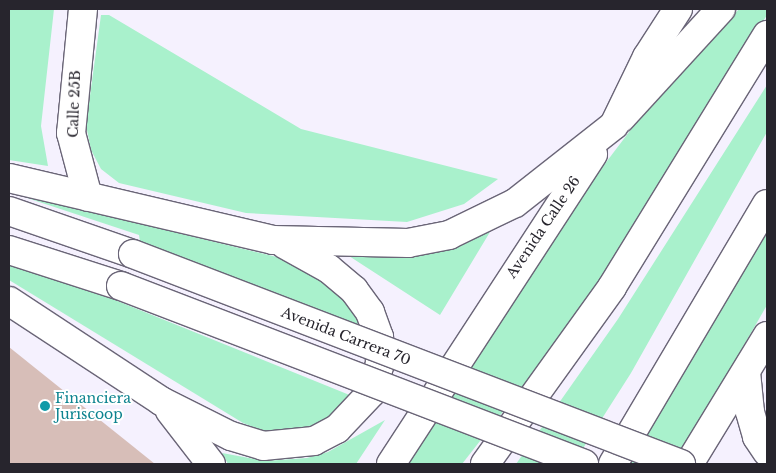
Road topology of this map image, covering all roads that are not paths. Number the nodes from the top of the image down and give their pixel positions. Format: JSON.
{"nodes":[{"id":1,"x":83,"y":9,"type":"edge"},
{"id":2,"x":678,"y":9,"type":"edge"},
{"id":3,"x":721,"y":9,"type":"edge"},
{"id":4,"x":767,"y":35,"type":"edge"},
{"id":5,"x":614,"y":126,"type":"junction"},
{"id":6,"x":9,"y":178,"type":"edge"},
{"id":7,"x":88,"y":197,"type":"junction"},
{"id":8,"x":767,"y":204,"type":"edge"},
{"id":9,"x":9,"y":211,"type":"edge"},
{"id":10,"x":273,"y":240,"type":"junction"},
{"id":11,"x":9,"y":250,"type":"edge"},
{"id":12,"x":9,"y":300,"type":"edge"},
{"id":13,"x":767,"y":336,"type":"edge"},
{"id":14,"x":746,"y":372,"type":"junction"},
{"id":15,"x":161,"y":401,"type":"junction"},
{"id":16,"x":767,"y":452,"type":"edge"},
{"id":17,"x":208,"y":461,"type":"edge"},
{"id":18,"x":391,"y":464,"type":"edge"},
{"id":19,"x":485,"y":464,"type":"edge"},
{"id":20,"x":584,"y":464,"type":"edge"},
{"id":21,"x":613,"y":464,"type":"edge"},
{"id":22,"x":682,"y":464,"type":"edge"},
{"id":23,"x":689,"y":464,"type":"edge"}],
"edges":[{"from":1,"to":7,"type":"main road","name":"Calle 25B"},
{"from":2,"to":5,"type":"main road"},
{"from":3,"to":5,"type":"main road","name":"Avenida Calle 26"},
{"from":4,"to":19,"type":"main road"},
{"from":5,"to":10,"type":"main road"},
{"from":5,"to":18,"type":"main road","name":"Avenida Calle 26"},
{"from":6,"to":7,"type":"main road"},
{"from":7,"to":10,"type":"main road"},
{"from":8,"to":21,"type":"main road"},
{"from":9,"to":22,"type":"main road","name":"Avenida Carrera 70","bridge":true},
{"from":10,"to":15,"type":"main road"},
{"from":11,"to":20,"type":"main road","bridge":true},
{"from":12,"to":15,"type":"main road"},
{"from":13,"to":14,"type":"main road"},
{"from":14,"to":16,"type":"main road"},
{"from":14,"to":23,"type":"main road"},
{"from":15,"to":17,"type":"main road"}]}
